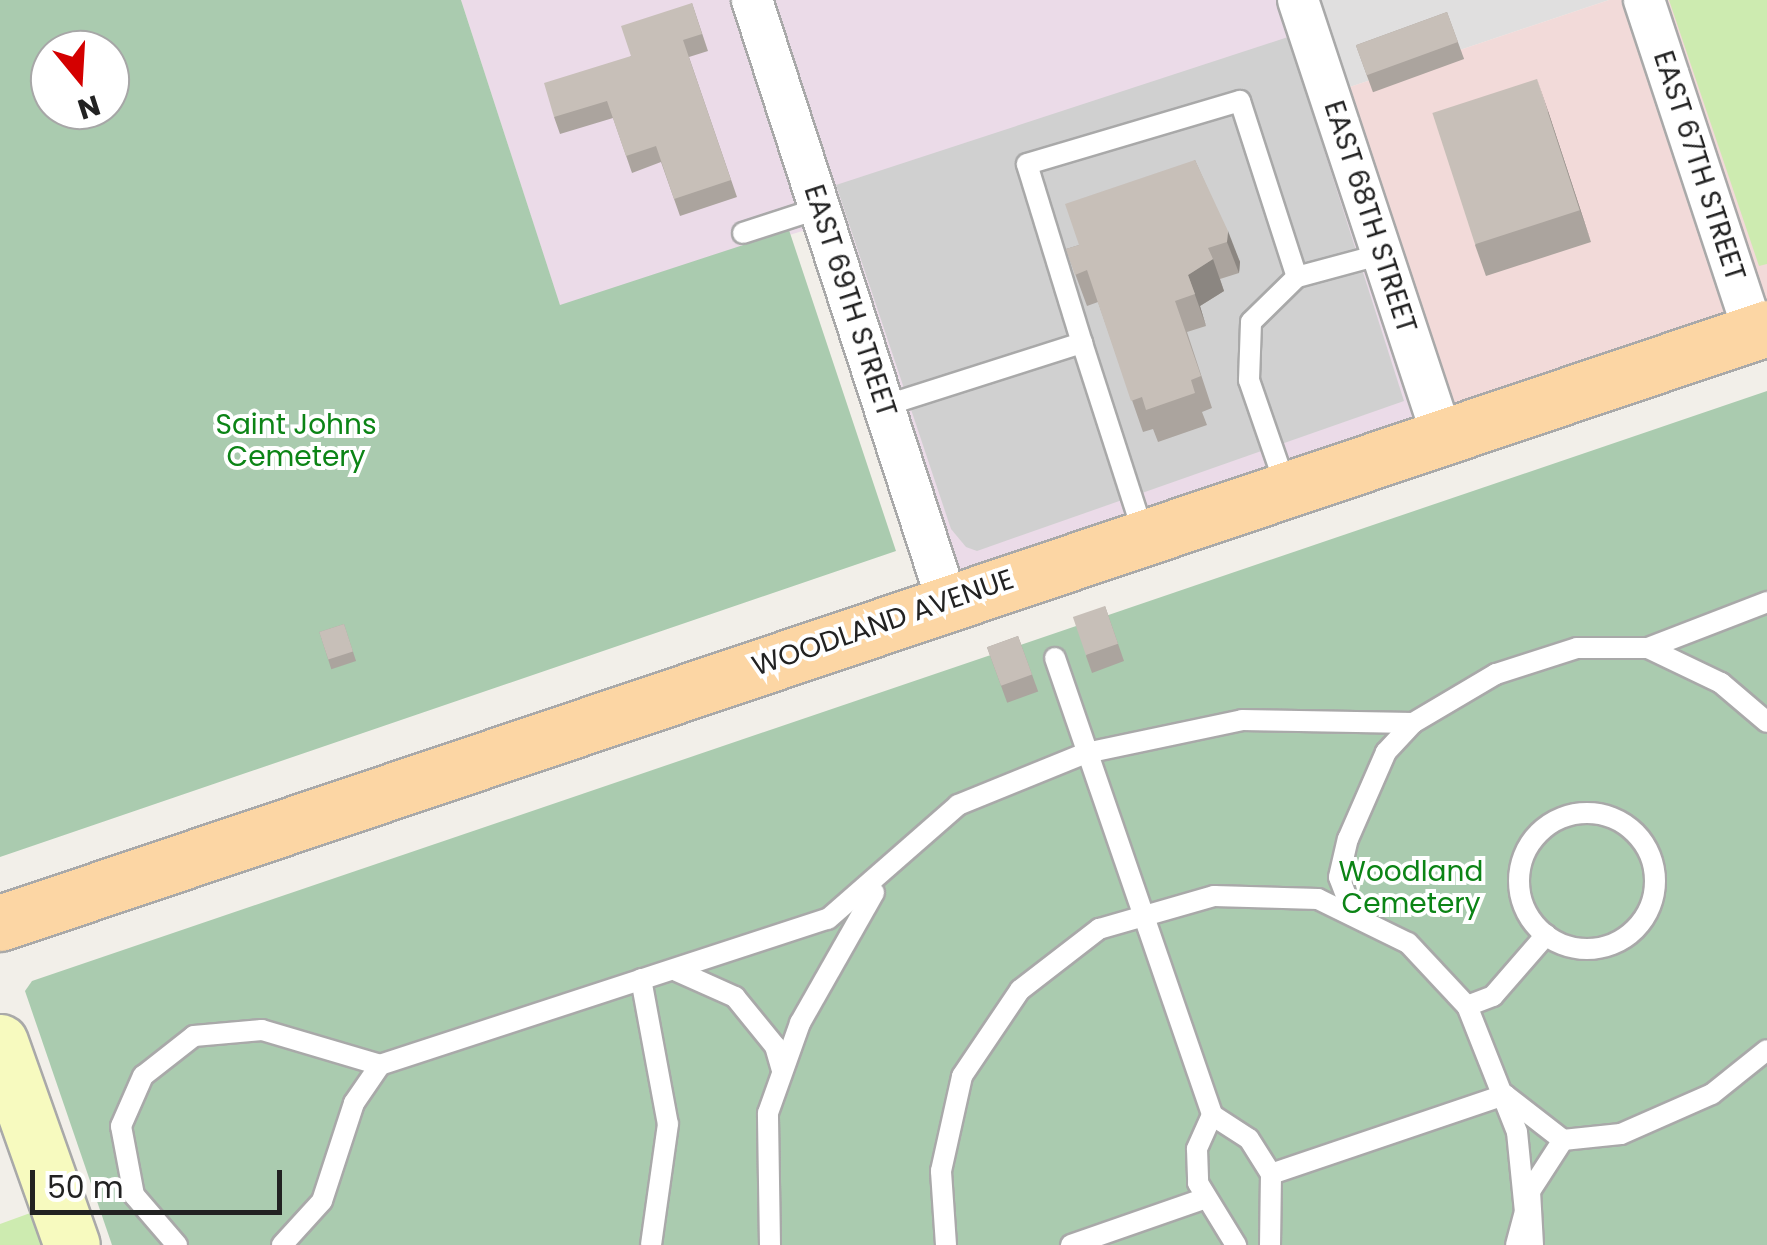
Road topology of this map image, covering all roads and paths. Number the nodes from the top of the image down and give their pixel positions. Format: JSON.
{"nodes":[{"id":1,"x":752,"y":0,"type":"edge"},
{"id":2,"x":1298,"y":0,"type":"edge"},
{"id":3,"x":1644,"y":0,"type":"edge"},
{"id":4,"x":820,"y":208,"type":"junction"},
{"id":5,"x":743,"y":233,"type":"dead end"},
{"id":6,"x":1382,"y":254,"type":"junction"},
{"id":7,"x":1297,"y":277,"type":"junction"},
{"id":8,"x":1761,"y":330,"type":"edge"},
{"id":9,"x":1082,"y":344,"type":"junction"},
{"id":10,"x":884,"y":406,"type":"junction"},
{"id":11,"x":1442,"y":434,"type":"junction"},
{"id":12,"x":1286,"y":487,"type":"junction"},
{"id":13,"x":1144,"y":535,"type":"junction"},
{"id":14,"x":946,"y":602,"type":"junction"},
{"id":15,"x":1767,"y":602,"type":"edge"},
{"id":16,"x":1648,"y":648,"type":"junction"},
{"id":17,"x":1055,"y":658,"type":"dead end"},
{"id":18,"x":1767,"y":722,"type":"edge"},
{"id":19,"x":1413,"y":723,"type":"junction"},
{"id":20,"x":1086,"y":753,"type":"junction"},
{"id":21,"x":886,"y":872,"type":"junction"},
{"id":22,"x":1339,"y":877,"type":"junction"},
{"id":23,"x":1307,"y":897,"type":"junction"},
{"id":24,"x":1352,"y":911,"type":"junction"},
{"id":25,"x":1141,"y":914,"type":"junction"},
{"id":26,"x":0,"y":922,"type":"edge"},
{"id":27,"x":1546,"y":935,"type":"junction"},
{"id":28,"x":675,"y":970,"type":"junction"},
{"id":29,"x":641,"y":979,"type":"junction"},
{"id":30,"x":1467,"y":1006,"type":"junction"},
{"id":31,"x":0,"y":1042,"type":"edge"},
{"id":32,"x":1767,"y":1050,"type":"edge"},
{"id":33,"x":380,"y":1064,"type":"junction"},
{"id":34,"x":782,"y":1071,"type":"junction"},
{"id":35,"x":1506,"y":1095,"type":"junction"},
{"id":36,"x":1212,"y":1115,"type":"junction"},
{"id":37,"x":1563,"y":1140,"type":"junction"},
{"id":38,"x":1271,"y":1174,"type":"junction"},
{"id":39,"x":1203,"y":1200,"type":"junction"},
{"id":40,"x":1525,"y":1212,"type":"junction"},
{"id":41,"x":72,"y":1245,"type":"edge"},
{"id":42,"x":177,"y":1245,"type":"edge"},
{"id":43,"x":282,"y":1245,"type":"edge"},
{"id":44,"x":651,"y":1245,"type":"edge"},
{"id":45,"x":770,"y":1245,"type":"edge"},
{"id":46,"x":946,"y":1245,"type":"edge"},
{"id":47,"x":1070,"y":1245,"type":"edge"},
{"id":48,"x":1236,"y":1245,"type":"edge"},
{"id":49,"x":1270,"y":1245,"type":"edge"},
{"id":50,"x":1516,"y":1245,"type":"edge"},
{"id":51,"x":1533,"y":1245,"type":"edge"}],
"edges":[{"from":1,"to":4,"type":"street","name":"EAST 69TH STREET"},
{"from":2,"to":6,"type":"street","name":"EAST 68TH STREET"},
{"from":3,"to":8,"type":"street","name":"EAST 67TH STREET"},
{"from":4,"to":5,"type":"lane"},
{"from":4,"to":10,"type":"street","name":"EAST 69TH STREET"},
{"from":6,"to":7,"type":"lane"},
{"from":6,"to":11,"type":"street","name":"EAST 68TH STREET"},
{"from":7,"to":9,"type":"lane"},
{"from":7,"to":12,"type":"lane"},
{"from":8,"to":11,"type":"main road","name":"WOODLAND AVENUE"},
{"from":9,"to":10,"type":"lane"},
{"from":9,"to":13,"type":"lane"},
{"from":10,"to":14,"type":"street","name":"EAST 69TH STREET"},
{"from":11,"to":12,"type":"main road","name":"WOODLAND AVENUE"},
{"from":12,"to":13,"type":"main road","name":"WOODLAND AVENUE"},
{"from":13,"to":14,"type":"main road","name":"WOODLAND AVENUE"},
{"from":14,"to":26,"type":"main road","name":"WOODLAND AVENUE"},
{"from":15,"to":16,"type":"lane"},
{"from":16,"to":18,"type":"lane"},
{"from":16,"to":19,"type":"lane"},
{"from":17,"to":20,"type":"lane"},
{"from":19,"to":20,"type":"lane"},
{"from":19,"to":22,"type":"lane"},
{"from":20,"to":21,"type":"lane"},
{"from":20,"to":25,"type":"lane"},
{"from":21,"to":28,"type":"lane"},
{"from":21,"to":34,"type":"lane"},
{"from":22,"to":23,"type":"lane"},
{"from":22,"to":24,"type":"lane"},
{"from":23,"to":24,"type":"lane"},
{"from":23,"to":25,"type":"lane"},
{"from":24,"to":30,"type":"lane"},
{"from":25,"to":36,"type":"lane"},
{"from":25,"to":46,"type":"lane"},
{"from":27,"to":27,"type":"lane"},
{"from":27,"to":30,"type":"lane"},
{"from":28,"to":29,"type":"lane"},
{"from":28,"to":34,"type":"lane"},
{"from":29,"to":33,"type":"lane"},
{"from":29,"to":44,"type":"lane"},
{"from":30,"to":35,"type":"lane"},
{"from":31,"to":41,"type":"street"},
{"from":32,"to":37,"type":"lane"},
{"from":33,"to":42,"type":"lane"},
{"from":33,"to":43,"type":"lane"},
{"from":34,"to":45,"type":"lane"},
{"from":35,"to":37,"type":"lane"},
{"from":35,"to":38,"type":"lane"},
{"from":35,"to":40,"type":"lane"},
{"from":36,"to":38,"type":"lane"},
{"from":36,"to":39,"type":"lane"},
{"from":37,"to":40,"type":"lane"},
{"from":38,"to":49,"type":"lane"},
{"from":39,"to":47,"type":"lane"},
{"from":39,"to":48,"type":"lane"},
{"from":40,"to":50,"type":"lane"},
{"from":40,"to":51,"type":"lane"}]}
